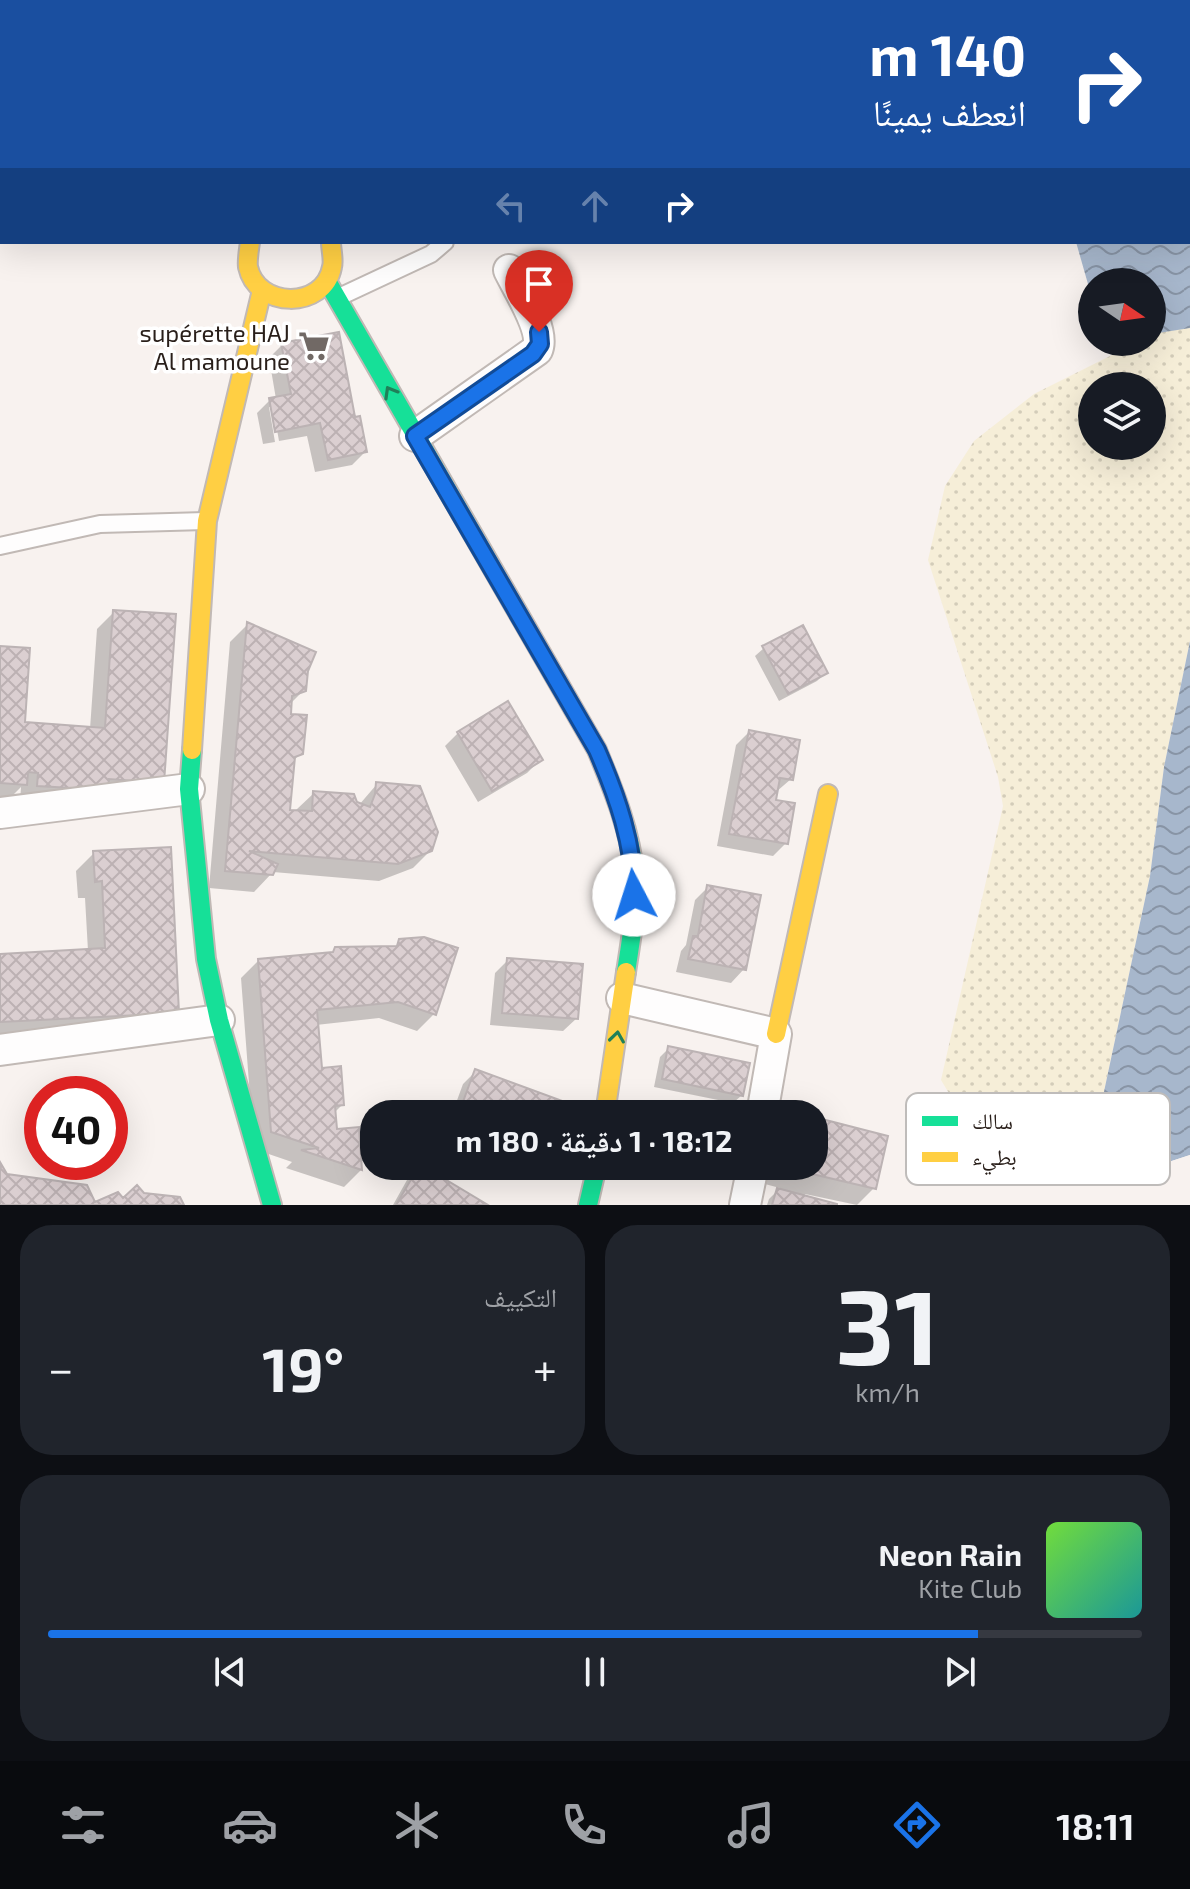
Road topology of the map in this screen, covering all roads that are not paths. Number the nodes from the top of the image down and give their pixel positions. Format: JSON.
{"nodes":[{"id":1,"x":250,"y":244,"type":"edge"},
{"id":2,"x":331,"y":244,"type":"edge"},
{"id":3,"x":443,"y":244,"type":"edge"},
{"id":4,"x":509,"y":270,"type":"dead end"},
{"id":5,"x":327,"y":281,"type":"junction"},
{"id":6,"x":262,"y":290,"type":"junction"},
{"id":7,"x":336,"y":299,"type":"junction"},
{"id":8,"x":415,"y":436,"type":"junction"},
{"id":9,"x":207,"y":521,"type":"junction"},
{"id":10,"x":0,"y":546,"type":"edge"},
{"id":11,"x":189,"y":789,"type":"junction"},
{"id":12,"x":828,"y":794,"type":"dead end"},
{"id":13,"x":0,"y":813,"type":"edge"},
{"id":14,"x":622,"y":998,"type":"junction"},
{"id":15,"x":219,"y":1020,"type":"junction"},
{"id":16,"x":776,"y":1034,"type":"junction"},
{"id":17,"x":0,"y":1050,"type":"edge"},
{"id":18,"x":607,"y":1100,"type":"edge"},
{"id":19,"x":764,"y":1100,"type":"edge"},
{"id":20,"x":594,"y":1180,"type":"edge"},
{"id":21,"x":750,"y":1180,"type":"edge"},
{"id":22,"x":272,"y":1205,"type":"edge"},
{"id":23,"x":588,"y":1205,"type":"edge"},
{"id":24,"x":745,"y":1205,"type":"edge"}],
"edges":[{"from":1,"to":6,"type":"street"},
{"from":2,"to":5,"type":"street"},
{"from":3,"to":7,"type":"lane"},
{"from":4,"to":8,"type":"street"},
{"from":5,"to":6,"type":"street"},
{"from":5,"to":7,"type":"street"},
{"from":6,"to":9,"type":"street"},
{"from":8,"to":7,"type":"street","one_way":true},
{"from":8,"to":14,"type":"street"},
{"from":9,"to":10,"type":"lane"},
{"from":9,"to":11,"type":"street"},
{"from":11,"to":13,"type":"street"},
{"from":11,"to":15,"type":"street"},
{"from":12,"to":16,"type":"street"},
{"from":14,"to":16,"type":"street"},
{"from":18,"to":14,"type":"street","one_way":true},
{"from":15,"to":17,"type":"street"},
{"from":15,"to":22,"type":"street"},
{"from":16,"to":19,"type":"street"},
{"from":20,"to":23,"type":"street"},
{"from":21,"to":24,"type":"street"}]}
